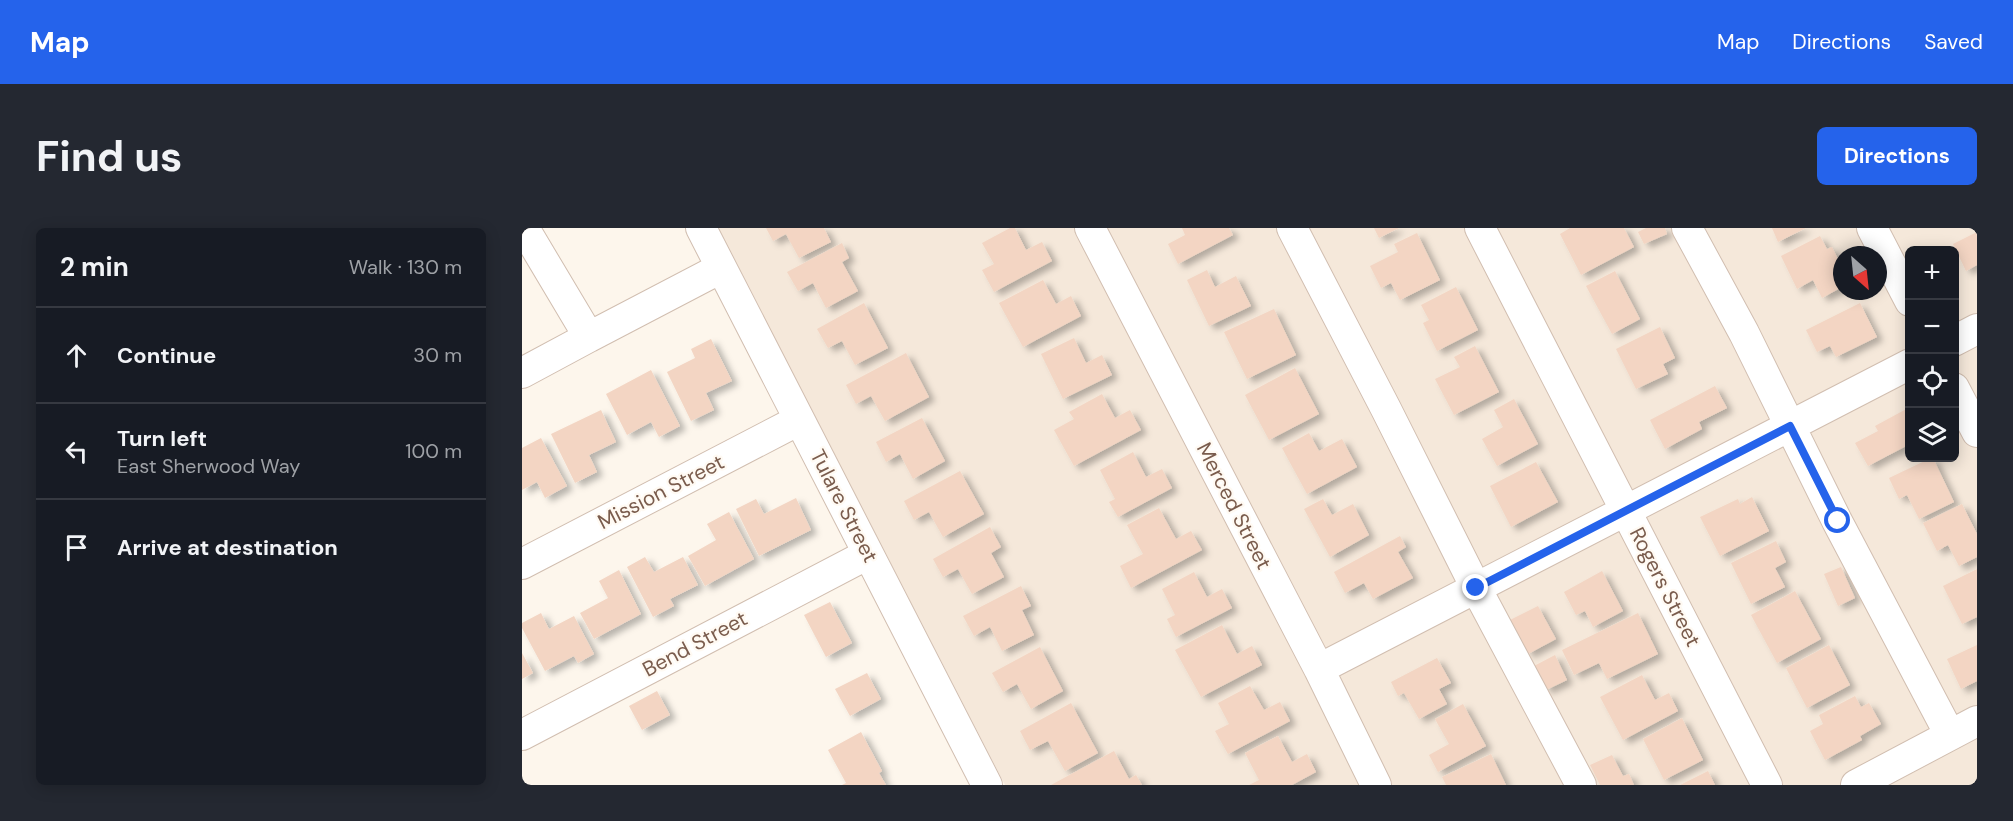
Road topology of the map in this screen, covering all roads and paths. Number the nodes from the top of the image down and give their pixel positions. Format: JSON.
{"nodes":[{"id":1,"x":524,"y":228,"type":"edge"},
{"id":2,"x":700,"y":228,"type":"edge"},
{"id":3,"x":1090,"y":228,"type":"edge"},
{"id":4,"x":1292,"y":228,"type":"edge"},
{"id":5,"x":1480,"y":228,"type":"edge"},
{"id":6,"x":1687,"y":228,"type":"edge"},
{"id":7,"x":1872,"y":228,"type":"edge"},
{"id":8,"x":721,"y":268,"type":"junction"},
{"id":9,"x":1909,"y":300,"type":"edge"},
{"id":10,"x":1977,"y":329,"type":"edge"},
{"id":11,"x":590,"y":338,"type":"junction"},
{"id":12,"x":1959,"y":338,"type":"edge"},
{"id":13,"x":1905,"y":367,"type":"edge"},
{"id":14,"x":522,"y":373,"type":"edge"},
{"id":15,"x":1959,"y":398,"type":"edge"},
{"id":16,"x":799,"y":420,"type":"junction"},
{"id":17,"x":1790,"y":426,"type":"junction"},
{"id":18,"x":1977,"y":432,"type":"edge"},
{"id":19,"x":1626,"y":510,"type":"junction"},
{"id":20,"x":868,"y":554,"type":"junction"},
{"id":21,"x":522,"y":564,"type":"edge"},
{"id":22,"x":1476,"y":588,"type":"junction"},
{"id":23,"x":1318,"y":669,"type":"junction"},
{"id":24,"x":1977,"y":722,"type":"edge"},
{"id":25,"x":522,"y":735,"type":"edge"},
{"id":26,"x":1950,"y":735,"type":"junction"},
{"id":27,"x":987,"y":785,"type":"edge"},
{"id":28,"x":1376,"y":785,"type":"edge"},
{"id":29,"x":1581,"y":785,"type":"edge"},
{"id":30,"x":1767,"y":785,"type":"edge"},
{"id":31,"x":1856,"y":785,"type":"edge"}],
"edges":[{"from":1,"to":11,"type":"street"},
{"from":2,"to":8,"type":"street","name":"Tulare Street"},
{"from":3,"to":23,"type":"street","name":"Merced Street"},
{"from":4,"to":22,"type":"street"},
{"from":5,"to":19,"type":"street","name":"Rogers Street"},
{"from":6,"to":17,"type":"street"},
{"from":7,"to":9,"type":"street"},
{"from":8,"to":11,"type":"street"},
{"from":8,"to":16,"type":"street","name":"Tulare Street"},
{"from":10,"to":12,"type":"street"},
{"from":11,"to":14,"type":"street"},
{"from":13,"to":17,"type":"street"},
{"from":15,"to":18,"type":"street"},
{"from":16,"to":20,"type":"street","name":"Tulare Street"},
{"from":16,"to":21,"type":"street","name":"Mission Street"},
{"from":17,"to":19,"type":"street"},
{"from":17,"to":26,"type":"street"},
{"from":19,"to":22,"type":"street"},
{"from":19,"to":30,"type":"street","name":"Rogers Street"},
{"from":20,"to":25,"type":"street","name":"Bend Street"},
{"from":20,"to":27,"type":"street","name":"Tulare Street"},
{"from":22,"to":23,"type":"street"},
{"from":22,"to":29,"type":"street"},
{"from":23,"to":28,"type":"street","name":"Merced Street"},
{"from":24,"to":26,"type":"street"},
{"from":26,"to":31,"type":"street"}]}
